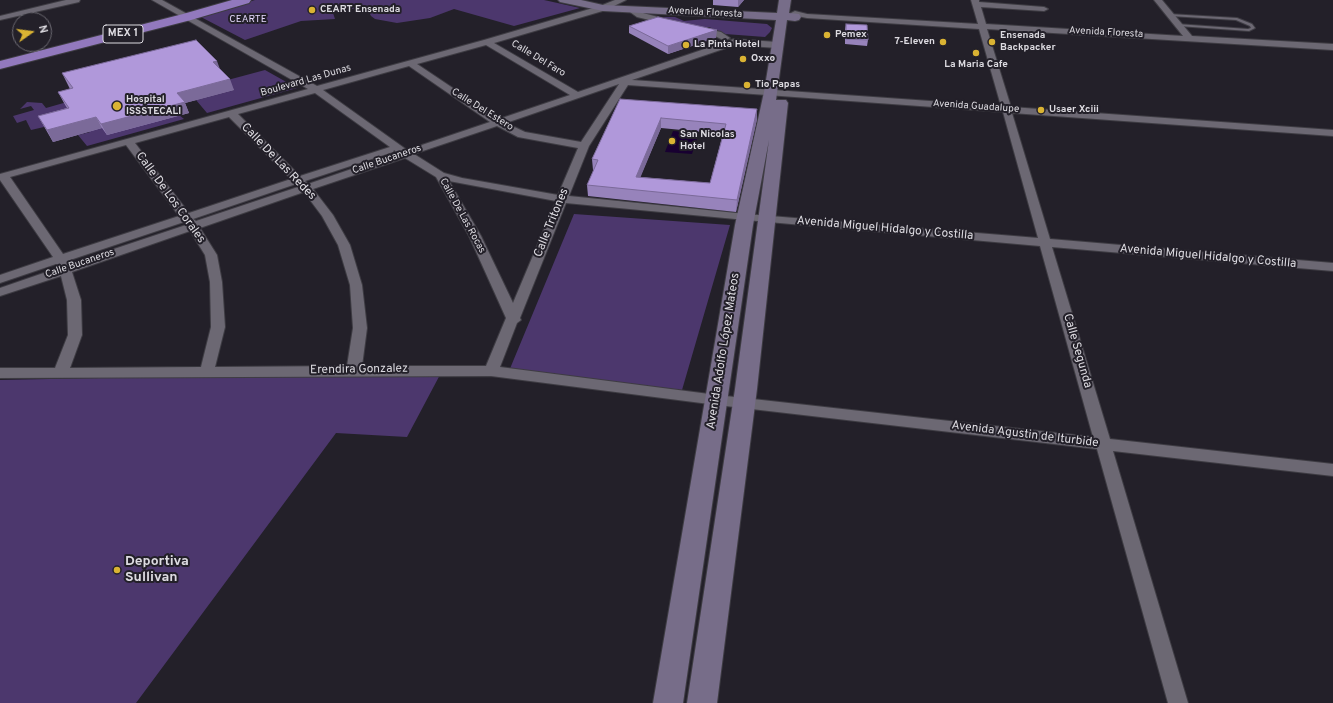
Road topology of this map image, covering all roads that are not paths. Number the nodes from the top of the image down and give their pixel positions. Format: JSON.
{"nodes":[{"id":1,"x":76,"y":0,"type":"edge"},
{"id":2,"x":156,"y":0,"type":"edge"},
{"id":3,"x":209,"y":0,"type":"edge"},
{"id":4,"x":245,"y":0,"type":"edge"},
{"id":5,"x":564,"y":0,"type":"edge"},
{"id":6,"x":1158,"y":0,"type":"edge"},
{"id":7,"x":620,"y":1,"type":"edge"},
{"id":8,"x":975,"y":2,"type":"edge"},
{"id":9,"x":602,"y":4,"type":"edge"},
{"id":10,"x":1044,"y":9,"type":"dead end"},
{"id":11,"x":174,"y":10,"type":"junction"},
{"id":12,"x":633,"y":10,"type":"junction"},
{"id":13,"x":792,"y":11,"type":"edge"},
{"id":14,"x":666,"y":12,"type":"junction"},
{"id":15,"x":1170,"y":15,"type":"junction"},
{"id":16,"x":187,"y":17,"type":"junction"},
{"id":17,"x":0,"y":18,"type":"edge"},
{"id":18,"x":655,"y":20,"type":"junction"},
{"id":19,"x":676,"y":24,"type":"edge"},
{"id":20,"x":1178,"y":25,"type":"junction"},
{"id":21,"x":983,"y":26,"type":"junction"},
{"id":22,"x":690,"y":28,"type":"edge"},
{"id":23,"x":726,"y":38,"type":"junction"},
{"id":24,"x":1189,"y":38,"type":"junction"},
{"id":25,"x":777,"y":41,"type":"junction"},
{"id":26,"x":52,"y":42,"type":"edge"},
{"id":27,"x":487,"y":42,"type":"junction"},
{"id":28,"x":1333,"y":47,"type":"edge"},
{"id":29,"x":12,"y":51,"type":"edge"},
{"id":30,"x":0,"y":54,"type":"edge"},
{"id":31,"x":410,"y":63,"type":"junction"},
{"id":32,"x":0,"y":65,"type":"edge"},
{"id":33,"x":617,"y":79,"type":"junction"},
{"id":34,"x":317,"y":90,"type":"junction"},
{"id":35,"x":573,"y":93,"type":"junction"},
{"id":36,"x":777,"y":93,"type":"junction"},
{"id":37,"x":1006,"y":110,"type":"junction"},
{"id":38,"x":232,"y":114,"type":"junction"},
{"id":39,"x":494,"y":119,"type":"junction"},
{"id":40,"x":1333,"y":133,"type":"edge"},
{"id":41,"x":129,"y":142,"type":"junction"},
{"id":42,"x":584,"y":146,"type":"junction"},
{"id":43,"x":396,"y":147,"type":"junction"},
{"id":44,"x":406,"y":154,"type":"junction"},
{"id":45,"x":440,"y":175,"type":"junction"},
{"id":46,"x":2,"y":177,"type":"edge"},
{"id":47,"x":297,"y":179,"type":"junction"},
{"id":48,"x":306,"y":188,"type":"junction"},
{"id":49,"x":562,"y":199,"type":"junction"},
{"id":50,"x":757,"y":218,"type":"junction"},
{"id":51,"x":189,"y":221,"type":"junction"},
{"id":52,"x":1045,"y":243,"type":"junction"},
{"id":53,"x":62,"y":264,"type":"junction"},
{"id":54,"x":1333,"y":267,"type":"edge"},
{"id":55,"x":0,"y":279,"type":"edge"},
{"id":56,"x":0,"y":292,"type":"edge"},
{"id":57,"x":514,"y":320,"type":"junction"},
{"id":58,"x":354,"y":370,"type":"junction"},
{"id":59,"x":491,"y":371,"type":"junction"},
{"id":60,"x":61,"y":372,"type":"junction"},
{"id":61,"x":207,"y":372,"type":"junction"},
{"id":62,"x":0,"y":373,"type":"edge"},
{"id":63,"x":717,"y":400,"type":"junction"},
{"id":64,"x":744,"y":404,"type":"junction"},
{"id":65,"x":1103,"y":444,"type":"junction"},
{"id":66,"x":1333,"y":470,"type":"edge"},
{"id":67,"x":668,"y":703,"type":"edge"},
{"id":68,"x":702,"y":703,"type":"edge"},
{"id":69,"x":1178,"y":703,"type":"edge"}],
"edges":[{"from":1,"to":17,"type":"street"},
{"from":2,"to":11,"type":"street","name":"Calle De Las Rocas"},
{"from":3,"to":11,"type":"highway","number":"MEX 1"},
{"from":4,"to":16,"type":"highway","number":"MEX 1"},
{"from":5,"to":9,"type":"main road"},
{"from":6,"to":15,"type":"street"},
{"from":7,"to":9,"type":"main road","name":"Avenida Floresta"},
{"from":7,"to":13,"type":"main road","name":"Avenida Floresta"},
{"from":8,"to":10,"type":"street"},
{"from":8,"to":21,"type":"street","name":"Calle Segunda"},
{"from":9,"to":12,"type":"main road","name":"Avenida Floresta"},
{"from":9,"to":27,"type":"street","name":"Boulevard Las Dunas"},
{"from":11,"to":16,"type":"street","name":"Calle De Las Rocas"},
{"from":11,"to":26,"type":"highway","number":"MEX 1"},
{"from":12,"to":14,"type":"main road","name":"Avenida Floresta"},
{"from":12,"to":18,"type":"street"},
{"from":13,"to":14,"type":"main road","name":"Avenida Floresta"},
{"from":13,"to":21,"type":"street","name":"Avenida Floresta"},
{"from":13,"to":25,"type":"main road","name":"Avenida Adolfo López Mateos"},
{"from":13,"to":36,"type":"main road","name":"Avenida Adolfo López Mateos"},
{"from":14,"to":18,"type":"street"},
{"from":15,"to":20,"type":"street"},
{"from":15,"to":20,"type":"lane"},
{"from":16,"to":32,"type":"highway","number":"MEX 1"},
{"from":16,"to":34,"type":"street","name":"Calle De Las Rocas"},
{"from":18,"to":19,"type":"street"},
{"from":20,"to":24,"type":"street"},
{"from":21,"to":24,"type":"street","name":"Avenida Floresta"},
{"from":21,"to":37,"type":"street","name":"Calle Segunda"},
{"from":22,"to":23,"type":"street"},
{"from":23,"to":25,"type":"street","name":"Calle Bucaneros"},
{"from":23,"to":33,"type":"street","name":"Calle Bucaneros"},
{"from":24,"to":28,"type":"street","name":"Avenida Floresta"},
{"from":25,"to":33,"type":"street","name":"Calle Bucaneros"},
{"from":25,"to":36,"type":"main road","name":"Avenida Adolfo López Mateos"},
{"from":27,"to":31,"type":"street","name":"Boulevard Las Dunas"},
{"from":27,"to":35,"type":"street","name":"Calle Del Faro"},
{"from":29,"to":30,"type":"highway","number":"MEX 1"},
{"from":31,"to":34,"type":"street","name":"Boulevard Las Dunas"},
{"from":31,"to":39,"type":"street","name":"Calle Del Estero"},
{"from":33,"to":35,"type":"street","name":"Calle Bucaneros"},
{"from":33,"to":36,"type":"street","name":"Avenida Guadalupe"},
{"from":33,"to":42,"type":"street","name":"Calle Tritones"},
{"from":34,"to":38,"type":"street","name":"Boulevard Las Dunas"},
{"from":34,"to":43,"type":"street","name":"Calle De Las Rocas"},
{"from":35,"to":39,"type":"street","name":"Calle Bucaneros"},
{"from":36,"to":37,"type":"street","name":"Avenida Guadalupe"},
{"from":36,"to":50,"type":"main road","name":"Avenida Adolfo López Mateos"},
{"from":36,"to":50,"type":"main road","name":"Avenida Adolfo López Mateos"},
{"from":37,"to":40,"type":"street","name":"Avenida Guadalupe"},
{"from":37,"to":52,"type":"street","name":"Calle Segunda"},
{"from":38,"to":41,"type":"street","name":"Boulevard Las Dunas"},
{"from":38,"to":47,"type":"street","name":"Calle De Las Redes"},
{"from":39,"to":42,"type":"street","name":"Calle Del Estero"},
{"from":39,"to":43,"type":"street","name":"Calle Bucaneros"},
{"from":39,"to":44,"type":"street","name":"Calle Bucaneros"},
{"from":41,"to":46,"type":"street","name":"Boulevard Las Dunas"},
{"from":41,"to":51,"type":"street","name":"Calle De Los Corales"},
{"from":42,"to":49,"type":"street","name":"Calle Tritones"},
{"from":43,"to":44,"type":"street","name":"Calle De Las Rocas"},
{"from":43,"to":47,"type":"street","name":"Calle Bucaneros"},
{"from":44,"to":45,"type":"street","name":"Calle De Las Rocas"},
{"from":44,"to":48,"type":"street","name":"Calle Bucaneros"},
{"from":45,"to":49,"type":"street","name":"Avenida Miguel Hidalgo y Costilla"},
{"from":45,"to":57,"type":"street","name":"Calle De Las Rocas"},
{"from":46,"to":53,"type":"street"},
{"from":47,"to":48,"type":"street","name":"Calle De Las Redes"},
{"from":47,"to":51,"type":"street","name":"Calle Bucaneros"},
{"from":48,"to":51,"type":"street","name":"Calle Bucaneros"},
{"from":48,"to":58,"type":"street","name":"Calle De Las Redes"},
{"from":49,"to":50,"type":"street","name":"Avenida Miguel Hidalgo y Costilla"},
{"from":49,"to":57,"type":"street","name":"Calle Tritones"},
{"from":50,"to":52,"type":"street","name":"Avenida Miguel Hidalgo y Costilla"},
{"from":50,"to":63,"type":"main road","name":"Avenida Adolfo López Mateos"},
{"from":50,"to":64,"type":"main road","name":"Avenida Adolfo López Mateos"},
{"from":51,"to":53,"type":"street","name":"Calle Bucaneros"},
{"from":51,"to":61,"type":"street","name":"Calle De Los Corales"},
{"from":52,"to":54,"type":"street","name":"Avenida Miguel Hidalgo y Costilla"},
{"from":52,"to":65,"type":"street","name":"Calle Segunda"},
{"from":53,"to":55,"type":"street","name":"Calle Bucaneros"},
{"from":53,"to":56,"type":"street","name":"Calle Bucaneros"},
{"from":53,"to":60,"type":"street"},
{"from":57,"to":59,"type":"street","name":"Calle Tritones"},
{"from":58,"to":59,"type":"street","name":"Erendira Gonzalez"},
{"from":58,"to":61,"type":"street","name":"Erendira Gonzalez"},
{"from":59,"to":63,"type":"street","name":"Erendira Gonzalez"},
{"from":60,"to":61,"type":"street","name":"Erendira Gonzalez"},
{"from":60,"to":62,"type":"street","name":"Erendira Gonzalez"},
{"from":63,"to":64,"type":"street","name":"Avenida Agustin de Iturbide"},
{"from":63,"to":67,"type":"main road","name":"Avenida Adolfo López Mateos"},
{"from":64,"to":65,"type":"street","name":"Avenida Agustin de Iturbide"},
{"from":64,"to":68,"type":"main road","name":"Avenida Adolfo López Mateos"},
{"from":65,"to":66,"type":"street","name":"Avenida Agustin de Iturbide"},
{"from":65,"to":69,"type":"street","name":"Calle Segunda"}]}
